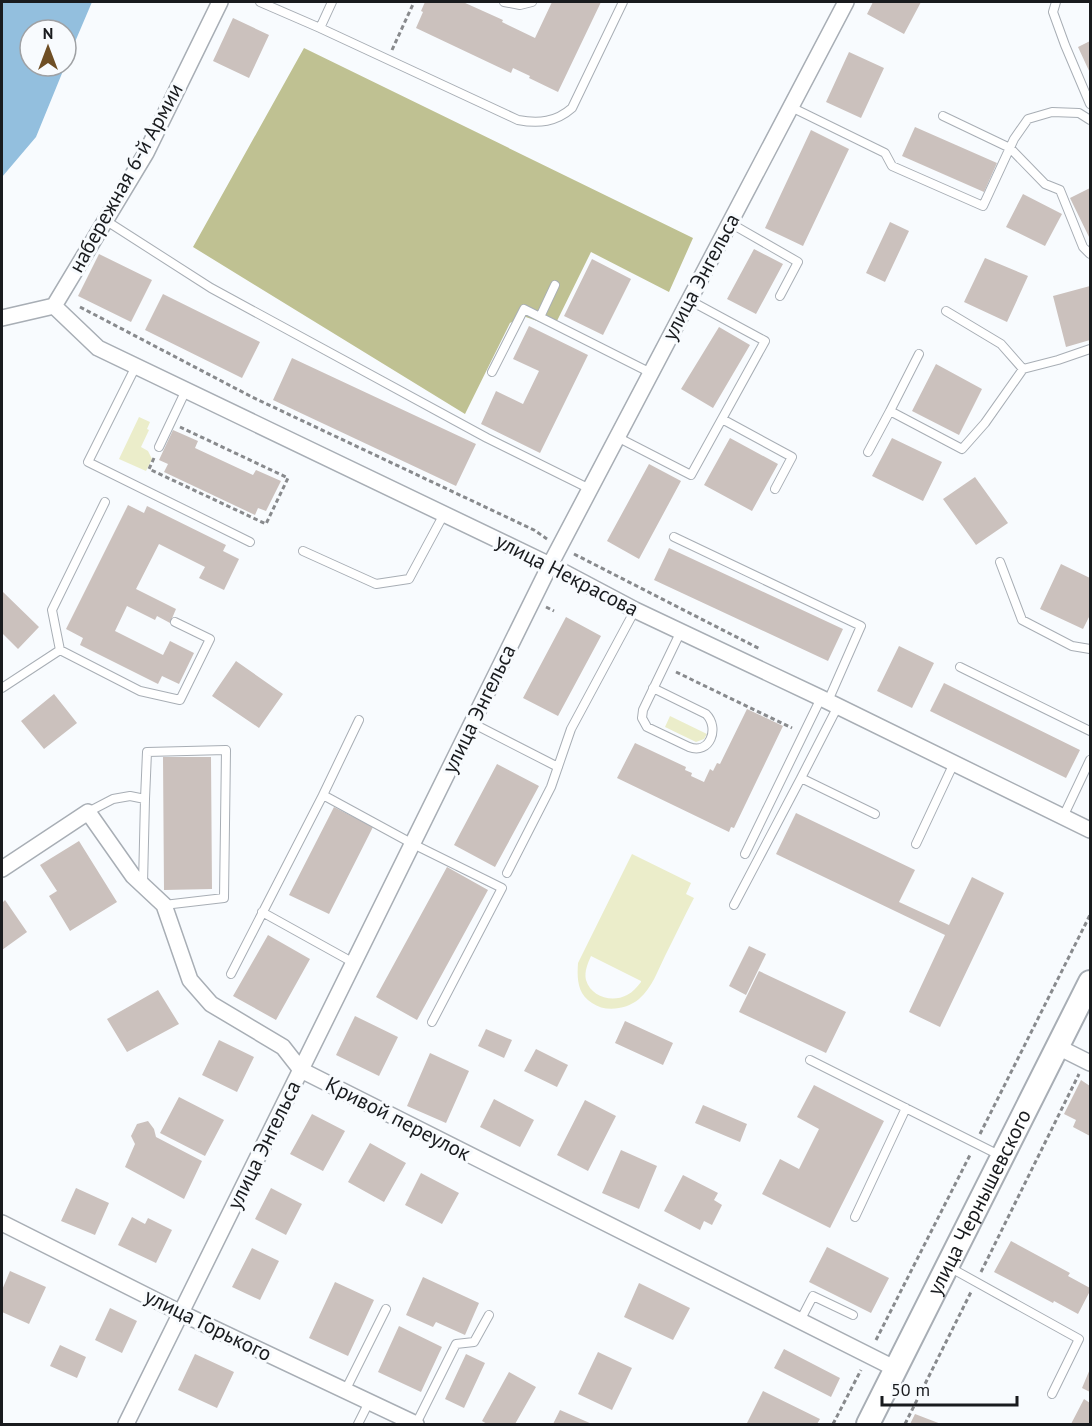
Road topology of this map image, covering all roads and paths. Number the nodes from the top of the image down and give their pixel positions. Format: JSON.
{"nodes":[{"id":1,"x":220,"y":2,"type":"edge"},
{"id":2,"x":260,"y":2,"type":"edge"},
{"id":3,"x":332,"y":2,"type":"edge"},
{"id":4,"x":414,"y":2,"type":"edge"},
{"id":5,"x":504,"y":2,"type":"edge"},
{"id":6,"x":532,"y":2,"type":"edge"},
{"id":7,"x":623,"y":2,"type":"edge"},
{"id":8,"x":846,"y":2,"type":"edge"},
{"id":9,"x":1056,"y":2,"type":"edge"},
{"id":10,"x":320,"y":28,"type":"junction"},
{"id":11,"x":387,"y":59,"type":"junction"},
{"id":12,"x":1090,"y":104,"type":"edge"},
{"id":13,"x":791,"y":106,"type":"junction"},
{"id":14,"x":943,"y":116,"type":"dead end"},
{"id":15,"x":1090,"y":120,"type":"edge"},
{"id":16,"x":1010,"y":148,"type":"junction"},
{"id":17,"x":105,"y":220,"type":"junction"},
{"id":18,"x":729,"y":223,"type":"junction"},
{"id":19,"x":1090,"y":254,"type":"edge"},
{"id":20,"x":555,"y":285,"type":"dead end"},
{"id":21,"x":780,"y":296,"type":"dead end"},
{"id":22,"x":689,"y":300,"type":"junction"},
{"id":23,"x":54,"y":306,"type":"junction"},
{"id":24,"x":946,"y":311,"type":"dead end"},
{"id":25,"x":540,"y":317,"type":"junction"},
{"id":26,"x":2,"y":318,"type":"edge"},
{"id":27,"x":1090,"y":349,"type":"edge"},
{"id":28,"x":919,"y":354,"type":"dead end"},
{"id":29,"x":136,"y":366,"type":"junction"},
{"id":30,"x":1023,"y":369,"type":"junction"},
{"id":31,"x":492,"y":372,"type":"dead end"},
{"id":32,"x":651,"y":373,"type":"junction"},
{"id":33,"x":186,"y":390,"type":"junction"},
{"id":34,"x":890,"y":411,"type":"junction"},
{"id":35,"x":722,"y":419,"type":"junction"},
{"id":36,"x":171,"y":423,"type":"junction"},
{"id":37,"x":617,"y":437,"type":"junction"},
{"id":38,"x":159,"y":447,"type":"joint"},
{"id":39,"x":868,"y":452,"type":"dead end"},
{"id":40,"x":590,"y":489,"type":"junction"},
{"id":41,"x":775,"y":489,"type":"dead end"},
{"id":42,"x":105,"y":502,"type":"dead end"},
{"id":43,"x":444,"y":514,"type":"junction"},
{"id":44,"x":674,"y":537,"type":"dead end"},
{"id":45,"x":250,"y":542,"type":"dead end"},
{"id":46,"x":303,"y":551,"type":"dead end"},
{"id":47,"x":1000,"y":562,"type":"dead end"},
{"id":48,"x":550,"y":565,"type":"junction"},
{"id":49,"x":635,"y":610,"type":"junction"},
{"id":50,"x":175,"y":622,"type":"dead end"},
{"id":51,"x":681,"y":631,"type":"junction"},
{"id":52,"x":1090,"y":649,"type":"edge"},
{"id":53,"x":60,"y":650,"type":"junction"},
{"id":54,"x":664,"y":666,"type":"junction"},
{"id":55,"x":960,"y":667,"type":"dead end"},
{"id":56,"x":2,"y":688,"type":"edge"},
{"id":57,"x":653,"y":688,"type":"junction"},
{"id":58,"x":829,"y":702,"type":"junction"},
{"id":59,"x":359,"y":720,"type":"dead end"},
{"id":60,"x":472,"y":723,"type":"junction"},
{"id":61,"x":1090,"y":731,"type":"edge"},
{"id":62,"x":804,"y":734,"type":"junction"},
{"id":63,"x":1090,"y":760,"type":"edge"},
{"id":64,"x":954,"y":763,"type":"junction"},
{"id":65,"x":558,"y":767,"type":"junction"},
{"id":66,"x":801,"y":778,"type":"junction"},
{"id":67,"x":323,"y":795,"type":"junction"},
{"id":68,"x":145,"y":799,"type":"junction"},
{"id":69,"x":88,"y":812,"type":"junction"},
{"id":70,"x":875,"y":814,"type":"dead end"},
{"id":71,"x":1064,"y":817,"type":"junction"},
{"id":72,"x":1090,"y":830,"type":"edge"},
{"id":73,"x":413,"y":843,"type":"junction"},
{"id":74,"x":916,"y":844,"type":"dead end"},
{"id":75,"x":745,"y":854,"type":"dead end"},
{"id":76,"x":2,"y":869,"type":"edge"},
{"id":77,"x":507,"y":873,"type":"dead end"},
{"id":78,"x":143,"y":886,"type":"junction"},
{"id":79,"x":164,"y":905,"type":"junction"},
{"id":80,"x":734,"y":905,"type":"dead end"},
{"id":81,"x":262,"y":912,"type":"junction"},
{"id":82,"x":1090,"y":915,"type":"edge"},
{"id":83,"x":354,"y":963,"type":"junction"},
{"id":84,"x":231,"y":974,"type":"dead end"},
{"id":85,"x":1090,"y":982,"type":"edge"},
{"id":86,"x":432,"y":1022,"type":"dead end"},
{"id":87,"x":1058,"y":1047,"type":"junction"},
{"id":88,"x":810,"y":1060,"type":"dead end"},
{"id":89,"x":1088,"y":1061,"type":"edge"},
{"id":90,"x":301,"y":1070,"type":"junction"},
{"id":91,"x":906,"y":1108,"type":"junction"},
{"id":92,"x":975,"y":1143,"type":"junction"},
{"id":93,"x":1003,"y":1157,"type":"junction"},
{"id":94,"x":855,"y":1217,"type":"dead end"},
{"id":95,"x":2,"y":1223,"type":"edge"},
{"id":96,"x":948,"y":1266,"type":"junction"},
{"id":97,"x":976,"y":1282,"type":"junction"},
{"id":98,"x":386,"y":1309,"type":"dead end"},
{"id":99,"x":181,"y":1313,"type":"junction"},
{"id":100,"x":489,"y":1315,"type":"dead end"},
{"id":101,"x":853,"y":1315,"type":"dead end"},
{"id":102,"x":800,"y":1321,"type":"junction"},
{"id":103,"x":868,"y":1356,"type":"junction"},
{"id":104,"x":896,"y":1369,"type":"junction"},
{"id":105,"x":345,"y":1390,"type":"junction"},
{"id":106,"x":1052,"y":1394,"type":"dead end"},
{"id":107,"x":369,"y":1402,"type":"junction"},
{"id":108,"x":416,"y":1424,"type":"edge"},
{"id":109,"x":126,"y":1425,"type":"edge"},
{"id":110,"x":358,"y":1425,"type":"edge"},
{"id":111,"x":833,"y":1425,"type":"edge"},
{"id":112,"x":868,"y":1425,"type":"edge"},
{"id":113,"x":905,"y":1425,"type":"edge"}],
"edges":[{"from":1,"to":17,"type":"street","name":"набережная 6-й Армии"},
{"from":2,"to":10,"type":"lane"},
{"from":3,"to":10,"type":"lane"},
{"from":4,"to":11,"type":"path"},
{"from":5,"to":6,"type":"lane"},
{"from":7,"to":11,"type":"lane"},
{"from":8,"to":13,"type":"street","name":"улица Энгельса"},
{"from":9,"to":12,"type":"lane"},
{"from":10,"to":11,"type":"lane"},
{"from":13,"to":16,"type":"lane"},
{"from":13,"to":18,"type":"street","name":"улица Энгельса"},
{"from":14,"to":16,"type":"lane"},
{"from":15,"to":16,"type":"lane"},
{"from":16,"to":19,"type":"lane"},
{"from":17,"to":23,"type":"street","name":"набережная 6-й Армии"},
{"from":17,"to":40,"type":"lane"},
{"from":18,"to":21,"type":"lane"},
{"from":18,"to":22,"type":"street","name":"улица Энгельса"},
{"from":20,"to":25,"type":"lane"},
{"from":22,"to":32,"type":"street","name":"улица Энгельса"},
{"from":22,"to":35,"type":"lane"},
{"from":23,"to":26,"type":"street"},
{"from":23,"to":29,"type":"street","name":"улица Некрасова"},
{"from":24,"to":30,"type":"lane"},
{"from":25,"to":31,"type":"lane"},
{"from":25,"to":32,"type":"lane"},
{"from":27,"to":30,"type":"lane"},
{"from":28,"to":34,"type":"lane"},
{"from":29,"to":33,"type":"street","name":"улица Некрасова"},
{"from":29,"to":45,"type":"lane"},
{"from":30,"to":34,"type":"lane"},
{"from":32,"to":37,"type":"street","name":"улица Энгельса"},
{"from":33,"to":36,"type":"lane"},
{"from":33,"to":43,"type":"street","name":"улица Некрасова"},
{"from":34,"to":39,"type":"lane"},
{"from":35,"to":37,"type":"lane"},
{"from":35,"to":41,"type":"lane"},
{"from":36,"to":38,"type":"lane"},
{"from":36,"to":38,"type":"path"},
{"from":37,"to":40,"type":"street","name":"улица Энгельса"},
{"from":40,"to":48,"type":"street","name":"улица Энгельса"},
{"from":42,"to":53,"type":"lane"},
{"from":43,"to":46,"type":"lane"},
{"from":43,"to":48,"type":"street","name":"улица Некрасова"},
{"from":44,"to":58,"type":"lane"},
{"from":47,"to":52,"type":"lane"},
{"from":48,"to":49,"type":"street","name":"улица Некрасова"},
{"from":48,"to":60,"type":"street","name":"улица Энгельса"},
{"from":49,"to":51,"type":"street","name":"улица Некрасова"},
{"from":49,"to":65,"type":"lane"},
{"from":50,"to":53,"type":"lane"},
{"from":51,"to":54,"type":"lane"},
{"from":51,"to":58,"type":"street","name":"улица Некрасова"},
{"from":53,"to":56,"type":"lane"},
{"from":54,"to":57,"type":"lane"},
{"from":54,"to":62,"type":"path"},
{"from":55,"to":61,"type":"lane"},
{"from":57,"to":57,"type":"lane"},
{"from":58,"to":62,"type":"lane"},
{"from":58,"to":64,"type":"street","name":"улица Некрасова"},
{"from":58,"to":66,"type":"lane"},
{"from":59,"to":67,"type":"lane"},
{"from":60,"to":65,"type":"lane"},
{"from":60,"to":73,"type":"street","name":"улица Энгельса"},
{"from":62,"to":75,"type":"lane"},
{"from":63,"to":71,"type":"lane"},
{"from":64,"to":71,"type":"street","name":"улица Некрасова"},
{"from":64,"to":74,"type":"lane"},
{"from":65,"to":77,"type":"lane"},
{"from":66,"to":70,"type":"lane"},
{"from":66,"to":80,"type":"lane"},
{"from":67,"to":73,"type":"lane"},
{"from":67,"to":81,"type":"lane"},
{"from":68,"to":69,"type":"lane"},
{"from":68,"to":78,"type":"lane"},
{"from":68,"to":79,"type":"lane"},
{"from":69,"to":76,"type":"street"},
{"from":69,"to":78,"type":"street","name":"Кривой переулок"},
{"from":71,"to":72,"type":"street","name":"улица Некрасова"},
{"from":73,"to":83,"type":"street","name":"улица Энгельса"},
{"from":73,"to":86,"type":"lane"},
{"from":78,"to":79,"type":"street","name":"Кривой переулок"},
{"from":79,"to":90,"type":"street","name":"Кривой переулок"},
{"from":81,"to":83,"type":"lane"},
{"from":81,"to":84,"type":"lane"},
{"from":82,"to":92,"type":"path"},
{"from":83,"to":90,"type":"street","name":"улица Энгельса"},
{"from":85,"to":87,"type":"main road","name":"улица Чернышевского"},
{"from":87,"to":89,"type":"street"},
{"from":87,"to":93,"type":"main road","name":"улица Чернышевского"},
{"from":88,"to":91,"type":"lane"},
{"from":89,"to":97,"type":"path"},
{"from":90,"to":99,"type":"street","name":"улица Энгельса"},
{"from":90,"to":102,"type":"street","name":"Кривой переулок"},
{"from":91,"to":92,"type":"lane"},
{"from":91,"to":94,"type":"lane"},
{"from":92,"to":93,"type":"lane"},
{"from":92,"to":103,"type":"path"},
{"from":93,"to":96,"type":"main road","name":"улица Чернышевского"},
{"from":95,"to":99,"type":"street","name":"улица Горького"},
{"from":96,"to":97,"type":"lane"},
{"from":96,"to":104,"type":"main road","name":"улица Чернышевского"},
{"from":97,"to":106,"type":"lane"},
{"from":97,"to":113,"type":"path"},
{"from":98,"to":105,"type":"lane"},
{"from":99,"to":105,"type":"street","name":"улица Горького"},
{"from":99,"to":109,"type":"street","name":"улица Энгельса"},
{"from":100,"to":108,"type":"lane"},
{"from":101,"to":102,"type":"lane"},
{"from":102,"to":103,"type":"street","name":"Кривой переулок"},
{"from":103,"to":104,"type":"street","name":"Кривой переулок"},
{"from":103,"to":111,"type":"path"},
{"from":104,"to":112,"type":"main road","name":"улица Чернышевского"},
{"from":105,"to":107,"type":"street","name":"улица Горького"},
{"from":107,"to":108,"type":"street","name":"улица Горького"},
{"from":107,"to":110,"type":"lane"}]}
